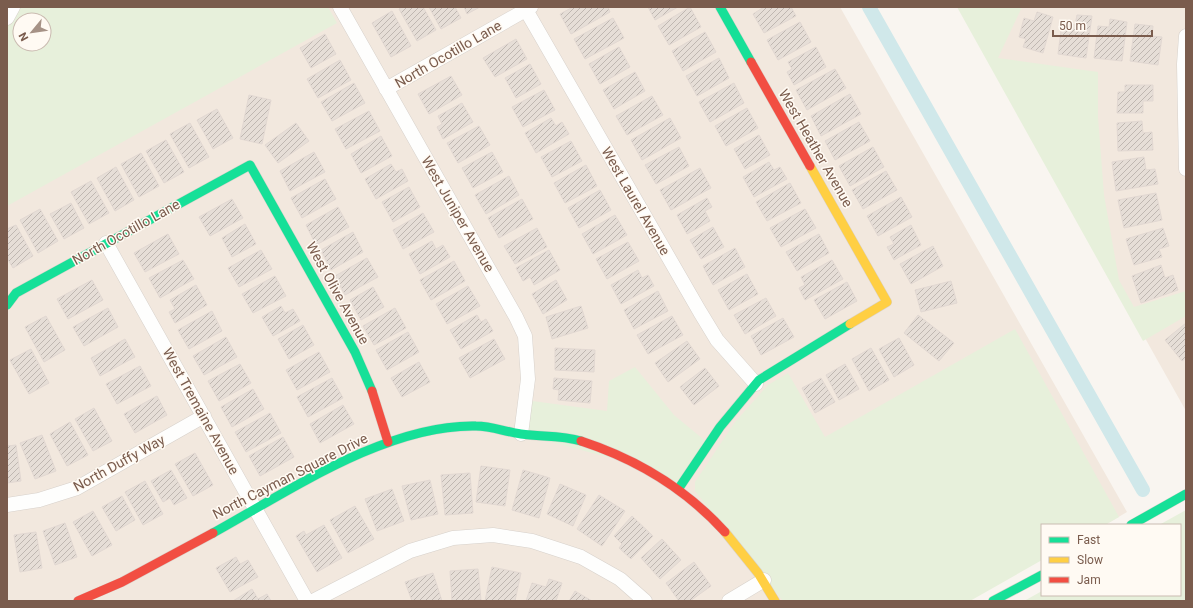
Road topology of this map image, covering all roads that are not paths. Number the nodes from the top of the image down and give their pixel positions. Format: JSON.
{"nodes":[{"id":1,"x":13,"y":7,"type":"edge"},
{"id":2,"x":340,"y":7,"type":"edge"},
{"id":3,"x":720,"y":7,"type":"edge"},
{"id":4,"x":528,"y":8,"type":"edge"},
{"id":5,"x":7,"y":18,"type":"edge"},
{"id":6,"x":1186,"y":36,"type":"edge"},
{"id":7,"x":386,"y":89,"type":"junction"},
{"id":8,"x":250,"y":165,"type":"joint"},
{"id":9,"x":1186,"y":169,"type":"edge"},
{"id":10,"x":106,"y":243,"type":"junction"},
{"id":11,"x":7,"y":305,"type":"edge"},
{"id":12,"x":756,"y":384,"type":"junction"},
{"id":13,"x":204,"y":416,"type":"junction"},
{"id":14,"x":521,"y":434,"type":"junction"},
{"id":15,"x":388,"y":442,"type":"junction"},
{"id":16,"x":679,"y":488,"type":"junction"},
{"id":17,"x":1186,"y":494,"type":"edge"},
{"id":18,"x":7,"y":505,"type":"edge"},
{"id":19,"x":255,"y":508,"type":"junction"},
{"id":20,"x":1133,"y":524,"type":"edge"},
{"id":21,"x":1041,"y":576,"type":"edge"},
{"id":22,"x":764,"y":580,"type":"junction"},
{"id":23,"x":78,"y":601,"type":"edge"},
{"id":24,"x":307,"y":601,"type":"edge"},
{"id":25,"x":313,"y":601,"type":"edge"},
{"id":26,"x":645,"y":601,"type":"edge"},
{"id":27,"x":729,"y":601,"type":"edge"},
{"id":28,"x":775,"y":601,"type":"edge"},
{"id":29,"x":993,"y":601,"type":"edge"}],
"edges":[{"from":1,"to":5,"type":"street"},
{"from":2,"to":7,"type":"street","name":"West Juniper Avenue"},
{"from":3,"to":12,"type":"street","name":"West Heather Avenue"},
{"from":4,"to":7,"type":"street","name":"North Ocotillo Lane"},
{"from":4,"to":12,"type":"street","name":"West Laurel Avenue"},
{"from":6,"to":9,"type":"street"},
{"from":7,"to":14,"type":"street","name":"West Juniper Avenue"},
{"from":8,"to":10,"type":"street","name":"North Ocotillo Lane"},
{"from":8,"to":15,"type":"street","name":"West Olive Avenue"},
{"from":10,"to":11,"type":"street","name":"North Ocotillo Lane"},
{"from":10,"to":13,"type":"street","name":"West Tremaine Avenue"},
{"from":12,"to":16,"type":"street"},
{"from":13,"to":18,"type":"street","name":"North Duffy Way"},
{"from":13,"to":19,"type":"street","name":"West Tremaine Avenue"},
{"from":14,"to":15,"type":"street","name":"North Cayman Square Drive"},
{"from":14,"to":16,"type":"street","name":"North Cayman Square Drive"},
{"from":15,"to":19,"type":"street","name":"North Cayman Square Drive"},
{"from":16,"to":22,"type":"street","name":"North Cayman Square Drive"},
{"from":17,"to":20,"type":"street"},
{"from":19,"to":23,"type":"street","name":"North Cayman Square Drive"},
{"from":19,"to":24,"type":"street","name":"West Tremaine Avenue"},
{"from":21,"to":29,"type":"street"},
{"from":22,"to":27,"type":"street"},
{"from":22,"to":28,"type":"street","name":"North Cayman Square Drive"},
{"from":25,"to":26,"type":"street"}]}
